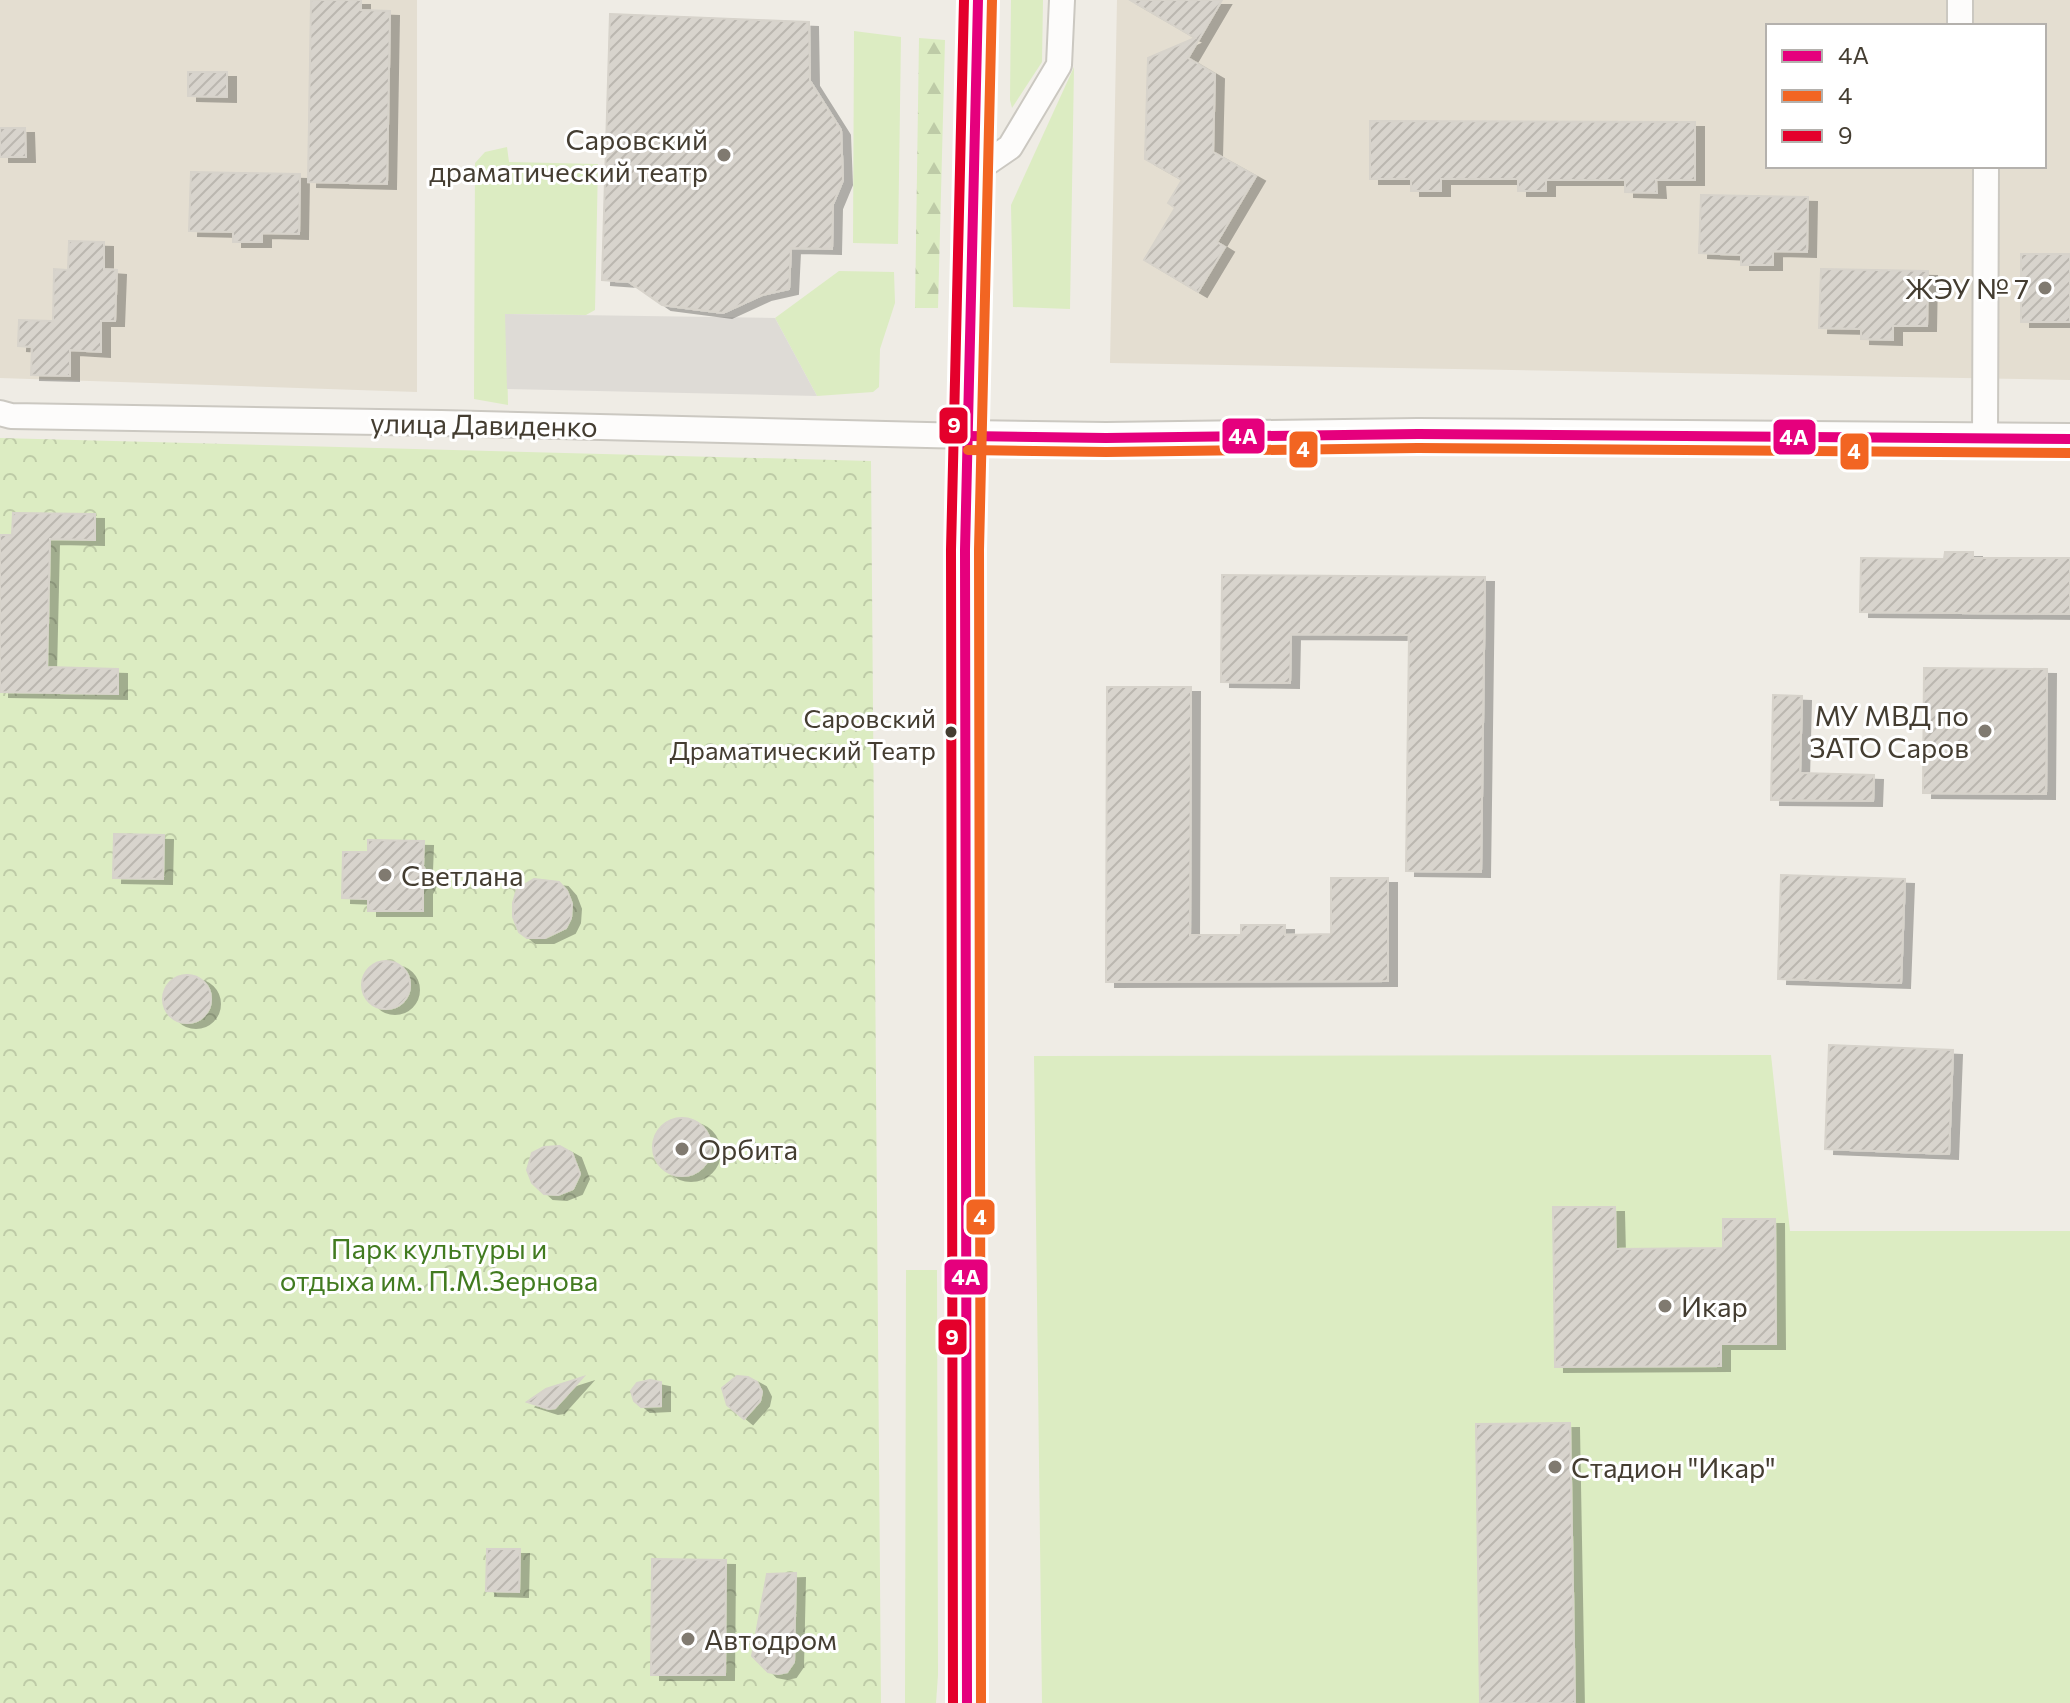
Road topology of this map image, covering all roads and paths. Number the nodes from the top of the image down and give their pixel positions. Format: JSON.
{"nodes":[{"id":1,"x":978,"y":0,"type":"edge"},
{"id":2,"x":1062,"y":0,"type":"edge"},
{"id":3,"x":1960,"y":0,"type":"edge"},
{"id":4,"x":1960,"y":24,"type":"edge"},
{"id":5,"x":1986,"y":168,"type":"edge"},
{"id":6,"x":975,"y":171,"type":"junction"},
{"id":7,"x":0,"y":413,"type":"edge"},
{"id":8,"x":968,"y":436,"type":"junction"},
{"id":9,"x":1985,"y":437,"type":"junction"},
{"id":10,"x":2070,"y":439,"type":"edge"},
{"id":11,"x":967,"y":1703,"type":"edge"}],
"edges":[{"from":1,"to":6,"type":"main road"},
{"from":2,"to":6,"type":"street"},
{"from":3,"to":4,"type":"street"},
{"from":5,"to":9,"type":"street"},
{"from":6,"to":8,"type":"main road"},
{"from":7,"to":8,"type":"street","name":"улица Давиденко"},
{"from":8,"to":9,"type":"street"},
{"from":8,"to":11,"type":"main road"},
{"from":9,"to":10,"type":"street"}]}
